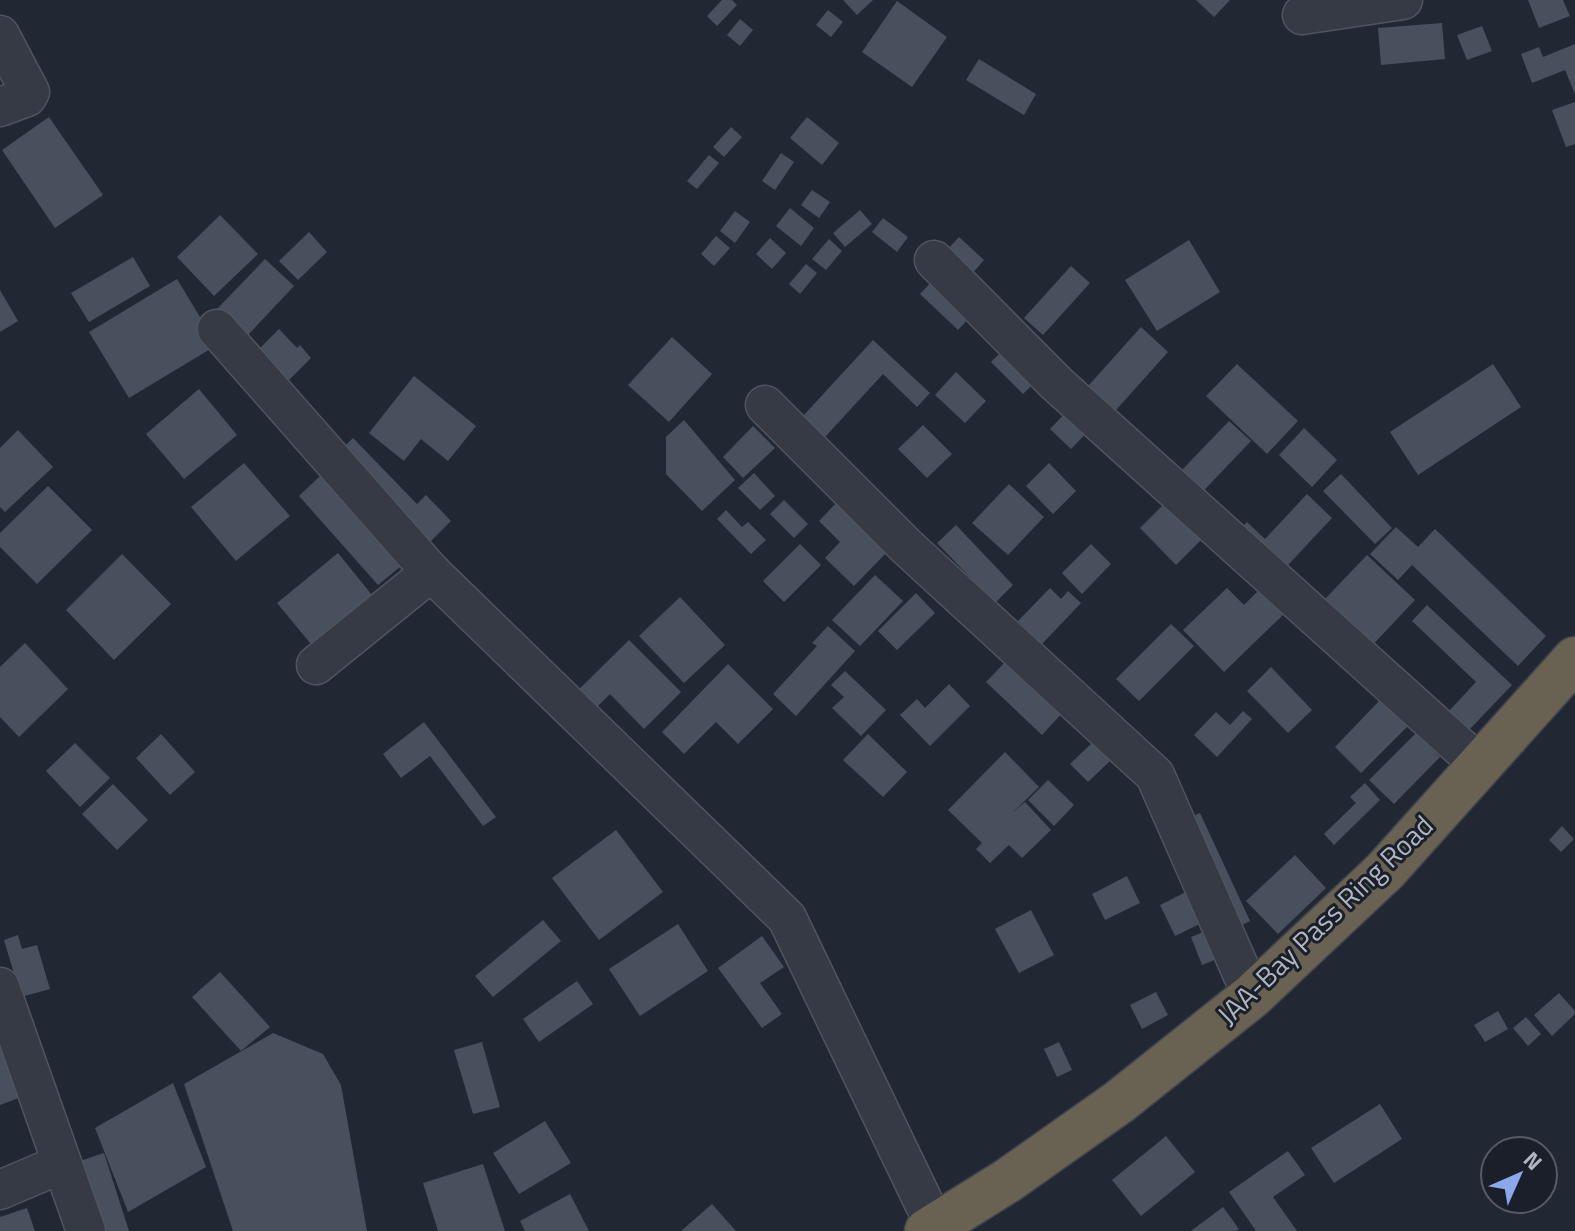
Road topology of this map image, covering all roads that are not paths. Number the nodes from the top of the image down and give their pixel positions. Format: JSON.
{"nodes":[{"id":1,"x":1403,"y":0,"type":"edge"},
{"id":2,"x":1302,"y":15,"type":"dead end"},
{"id":3,"x":0,"y":35,"type":"edge"},
{"id":4,"x":0,"y":107,"type":"edge"},
{"id":5,"x":934,"y":260,"type":"dead end"},
{"id":6,"x":217,"y":329,"type":"dead end"},
{"id":7,"x":765,"y":405,"type":"dead end"},
{"id":8,"x":431,"y":572,"type":"junction"},
{"id":9,"x":1575,"y":659,"type":"edge"},
{"id":10,"x":316,"y":665,"type":"dead end"},
{"id":11,"x":1480,"y":765,"type":"junction"},
{"id":12,"x":0,"y":987,"type":"edge"},
{"id":13,"x":1252,"y":996,"type":"junction"},
{"id":14,"x":61,"y":1164,"type":"junction"},
{"id":15,"x":0,"y":1190,"type":"edge"},
{"id":16,"x":931,"y":1228,"type":"edge"},
{"id":17,"x":86,"y":1231,"type":"edge"}],
"edges":[{"from":1,"to":2,"type":"street"},
{"from":3,"to":4,"type":"street"},
{"from":5,"to":11,"type":"street"},
{"from":6,"to":8,"type":"street"},
{"from":7,"to":13,"type":"street"},
{"from":8,"to":10,"type":"street"},
{"from":8,"to":16,"type":"street"},
{"from":9,"to":11,"type":"highway","name":"JAA-Bay Pass Ring Road"},
{"from":11,"to":13,"type":"highway","name":"JAA-Bay Pass Ring Road"},
{"from":12,"to":14,"type":"street"},
{"from":13,"to":16,"type":"highway","name":"JAA-Bay Pass Ring Road"},
{"from":14,"to":15,"type":"street"},
{"from":14,"to":17,"type":"street"}]}
